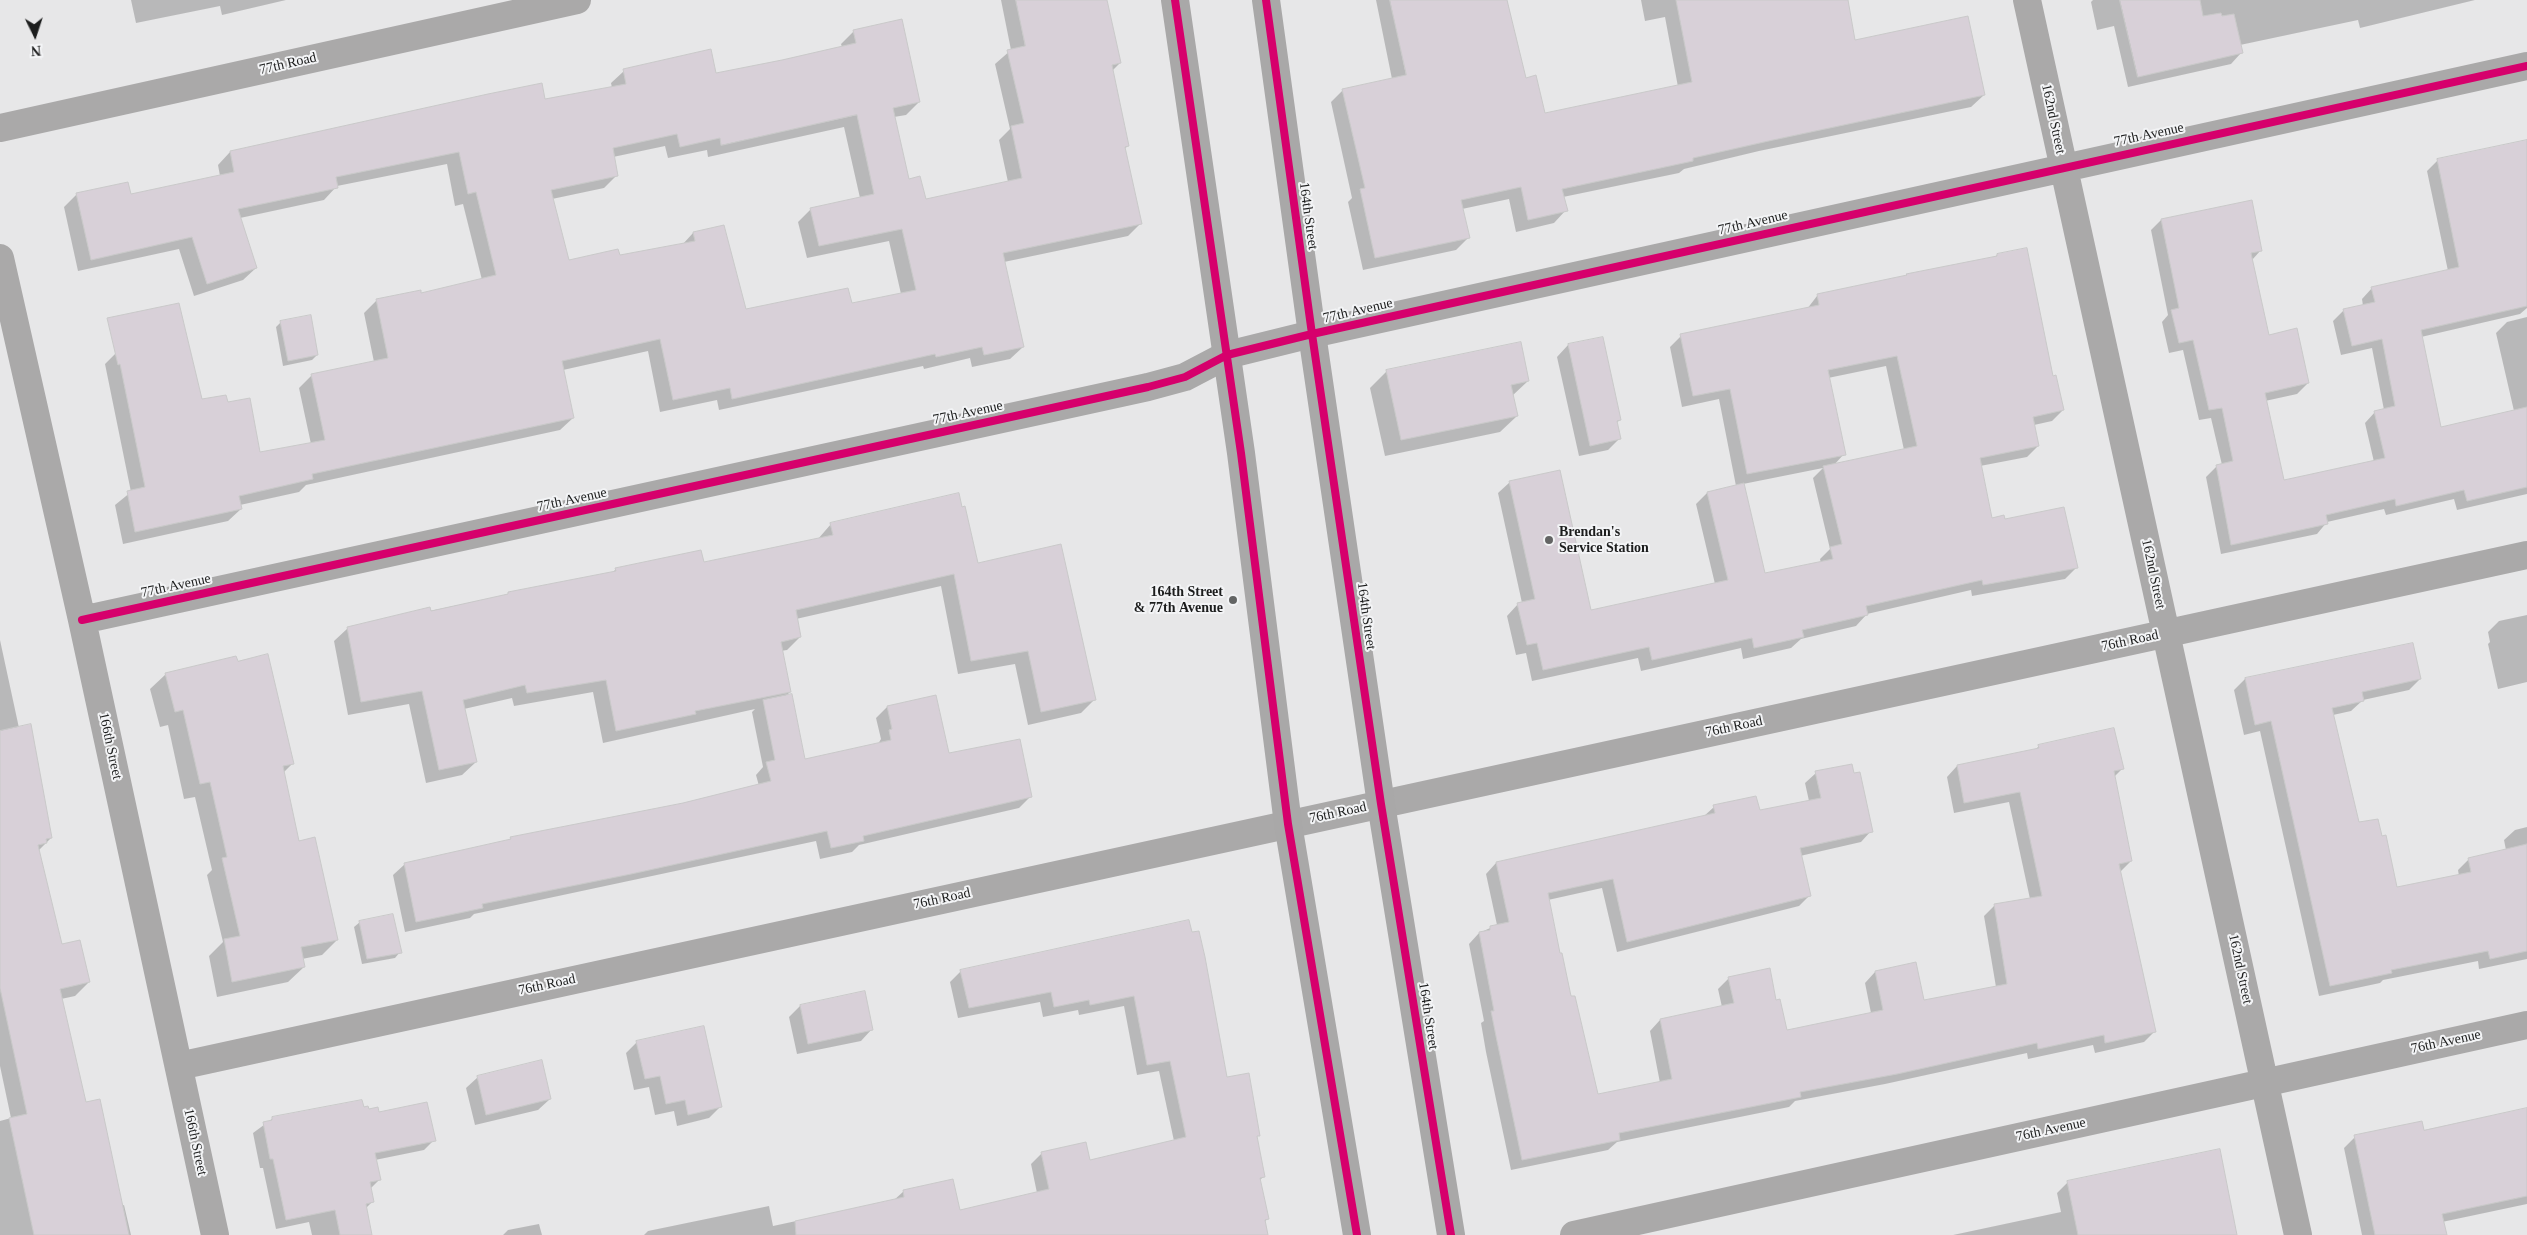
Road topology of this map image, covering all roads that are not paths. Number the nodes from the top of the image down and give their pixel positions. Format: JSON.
{"nodes":[{"id":1,"x":576,"y":0,"type":"edge"},
{"id":2,"x":1175,"y":0,"type":"edge"},
{"id":3,"x":1266,"y":0,"type":"edge"},
{"id":4,"x":2027,"y":0,"type":"edge"},
{"id":5,"x":2527,"y":66,"type":"edge"},
{"id":6,"x":0,"y":128,"type":"edge"},
{"id":7,"x":2064,"y":167,"type":"junction"},
{"id":8,"x":0,"y":258,"type":"edge"},
{"id":9,"x":3,"y":286,"type":"edge"},
{"id":10,"x":1312,"y":334,"type":"junction"},
{"id":11,"x":1227,"y":354,"type":"junction"},
{"id":12,"x":2527,"y":555,"type":"edge"},
{"id":13,"x":82,"y":620,"type":"junction"},
{"id":14,"x":2166,"y":634,"type":"junction"},
{"id":15,"x":1381,"y":804,"type":"junction"},
{"id":16,"x":1288,"y":824,"type":"junction"},
{"id":17,"x":2527,"y":1025,"type":"edge"},
{"id":18,"x":179,"y":1066,"type":"junction"},
{"id":19,"x":2264,"y":1082,"type":"junction"},
{"id":20,"x":216,"y":1235,"type":"edge"},
{"id":21,"x":1357,"y":1235,"type":"edge"},
{"id":22,"x":1451,"y":1235,"type":"edge"},
{"id":23,"x":1574,"y":1235,"type":"edge"},
{"id":24,"x":2298,"y":1235,"type":"edge"}],
"edges":[{"from":1,"to":6,"type":"street","name":"77th Road"},
{"from":2,"to":11,"type":"street"},
{"from":3,"to":10,"type":"street","name":"164th Street"},
{"from":4,"to":7,"type":"street","name":"162nd Street"},
{"from":5,"to":7,"type":"street","name":"77th Avenue"},
{"from":7,"to":10,"type":"street","name":"77th Avenue"},
{"from":7,"to":14,"type":"street","name":"162nd Street"},
{"from":8,"to":9,"type":"street","name":"166th Street"},
{"from":9,"to":13,"type":"street","name":"166th Street"},
{"from":10,"to":11,"type":"street","name":"77th Avenue"},
{"from":10,"to":15,"type":"street","name":"164th Street"},
{"from":11,"to":13,"type":"street","name":"77th Avenue"},
{"from":11,"to":16,"type":"street"},
{"from":12,"to":14,"type":"street","name":"76th Road"},
{"from":13,"to":18,"type":"street","name":"166th Street"},
{"from":14,"to":15,"type":"street","name":"76th Road"},
{"from":14,"to":19,"type":"street","name":"162nd Street"},
{"from":15,"to":16,"type":"street","name":"76th Road"},
{"from":15,"to":22,"type":"street","name":"164th Street"},
{"from":16,"to":18,"type":"street","name":"76th Road"},
{"from":16,"to":21,"type":"street"},
{"from":17,"to":19,"type":"street","name":"76th Avenue"},
{"from":18,"to":20,"type":"street","name":"166th Street"},
{"from":19,"to":23,"type":"street","name":"76th Avenue"},
{"from":19,"to":24,"type":"street","name":"162nd Street"}]}
